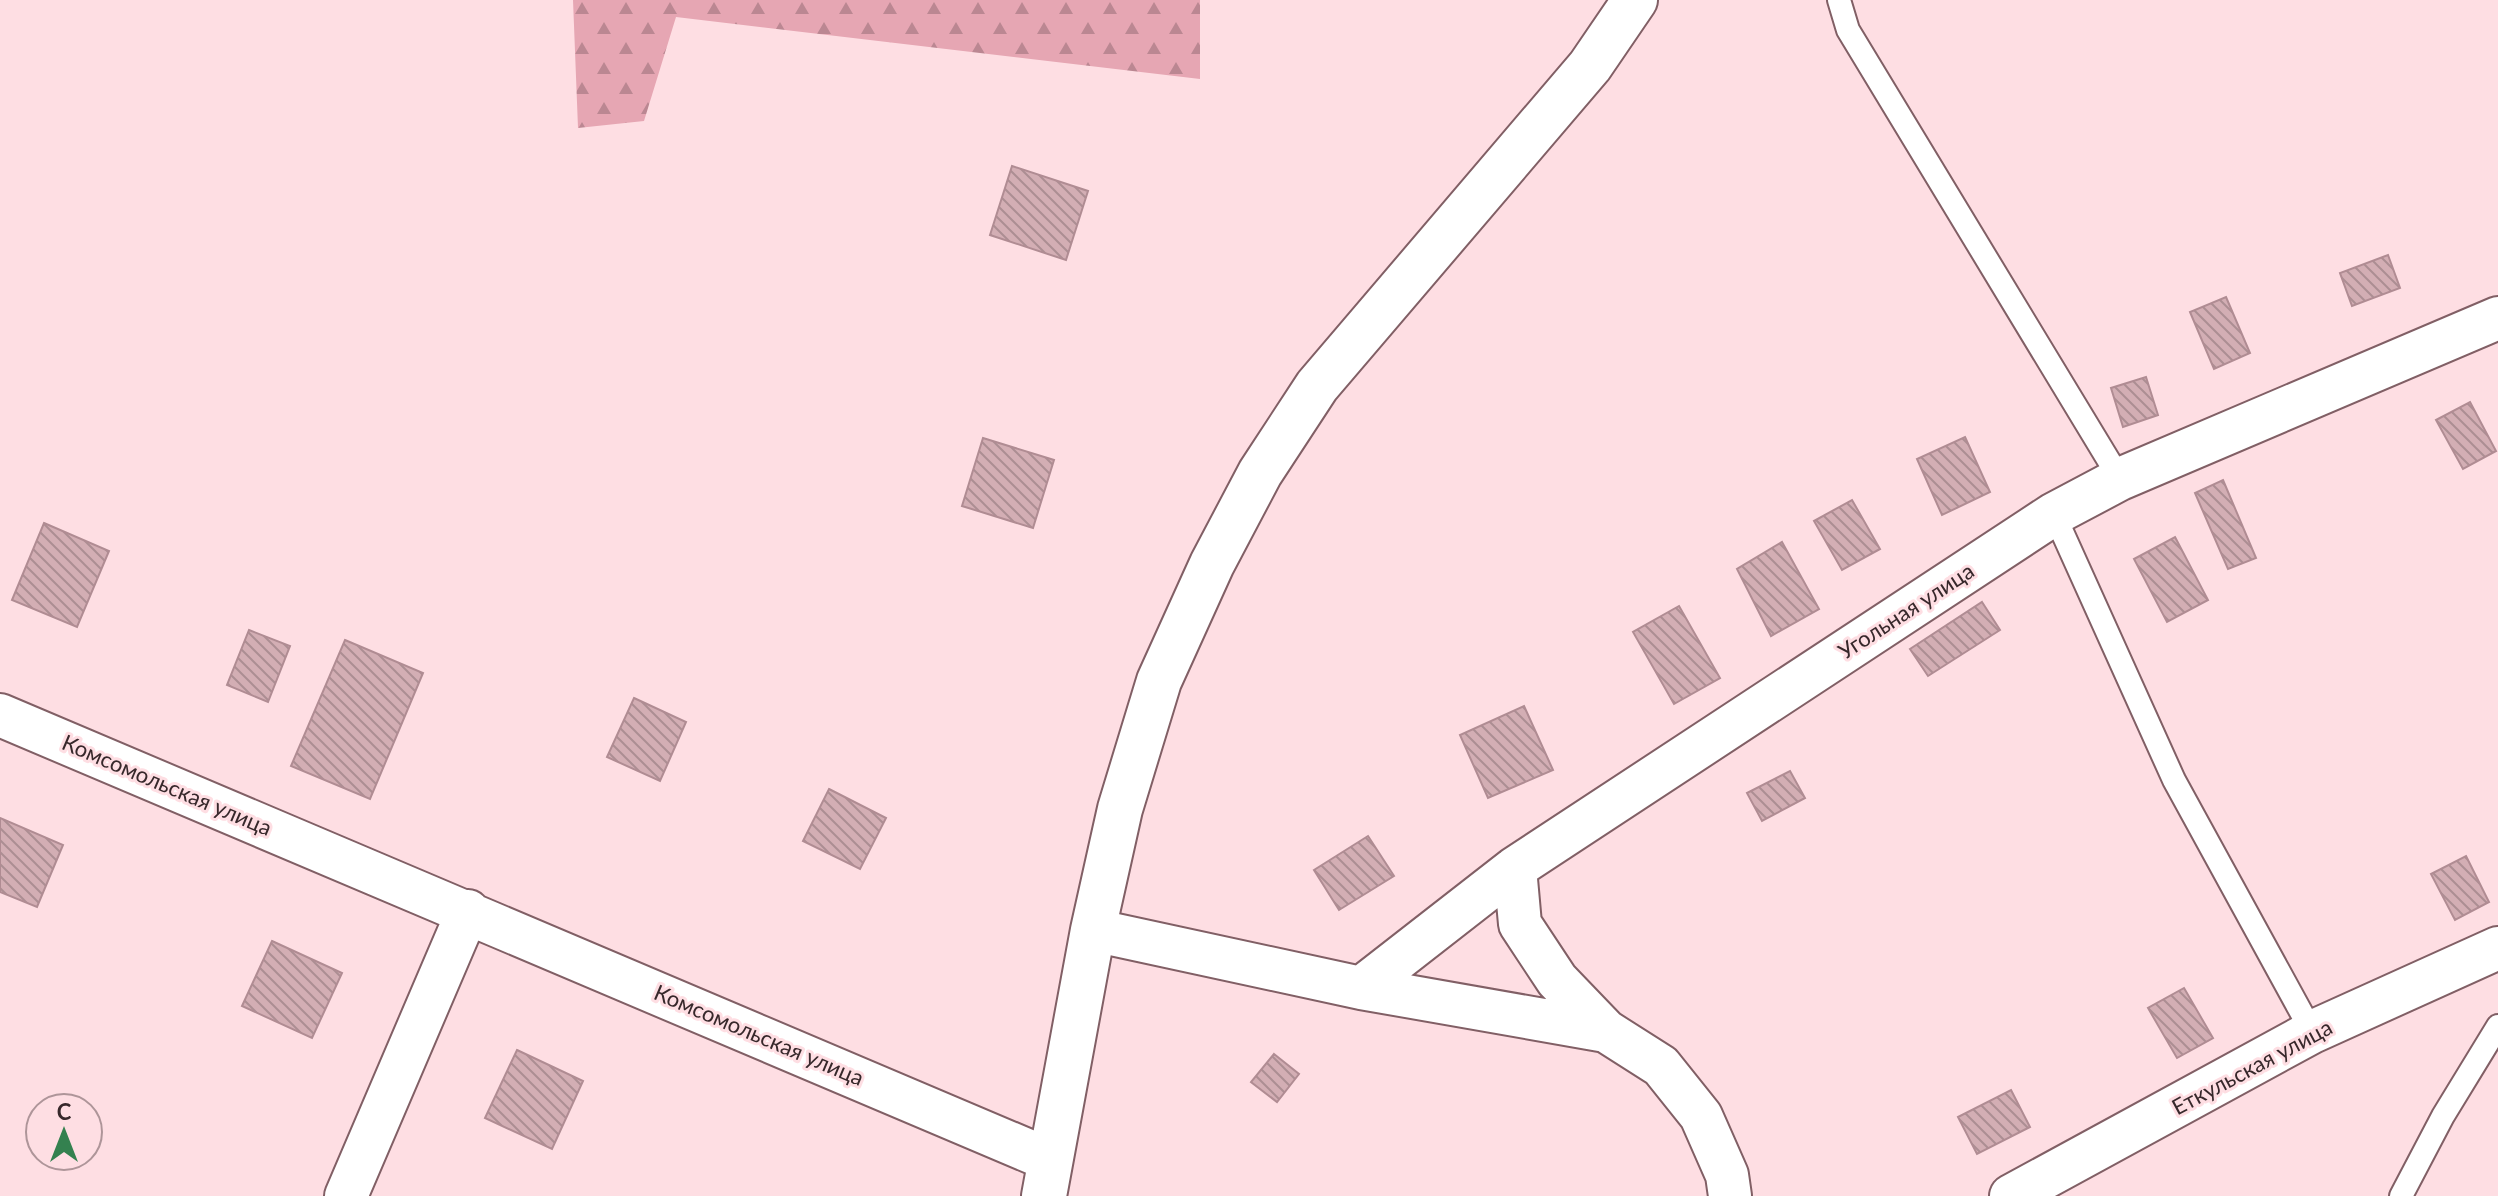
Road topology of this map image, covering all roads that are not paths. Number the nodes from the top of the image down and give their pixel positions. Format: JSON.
{"nodes":[{"id":1,"x":1635,"y":0,"type":"edge"},
{"id":2,"x":1839,"y":0,"type":"edge"},
{"id":3,"x":2498,"y":318,"type":"edge"},
{"id":4,"x":2120,"y":479,"type":"junction"},
{"id":5,"x":2054,"y":514,"type":"junction"},
{"id":6,"x":0,"y":715,"type":"edge"},
{"id":7,"x":1515,"y":868,"type":"junction"},
{"id":8,"x":468,"y":911,"type":"junction"},
{"id":9,"x":1093,"y":930,"type":"junction"},
{"id":10,"x":2498,"y":948,"type":"edge"},
{"id":11,"x":1361,"y":988,"type":"junction"},
{"id":12,"x":2498,"y":1026,"type":"edge"},
{"id":13,"x":1606,"y":1031,"type":"junction"},
{"id":14,"x":2312,"y":1032,"type":"junction"},
{"id":15,"x":1047,"y":1178,"type":"edge"},
{"id":16,"x":346,"y":1196,"type":"edge"},
{"id":17,"x":1730,"y":1196,"type":"edge"},
{"id":18,"x":2011,"y":1196,"type":"edge"},
{"id":19,"x":2401,"y":1196,"type":"edge"}],
"edges":[{"from":1,"to":9,"type":"main road"},
{"from":2,"to":4,"type":"lane"},
{"from":3,"to":4,"type":"street","name":"Угольная улица"},
{"from":4,"to":5,"type":"street","name":"Угольная улица"},
{"from":5,"to":7,"type":"street","name":"Угольная улица"},
{"from":5,"to":14,"type":"lane"},
{"from":6,"to":8,"type":"street","name":"Комсомольская улица"},
{"from":7,"to":11,"type":"street","name":"Угольная улица"},
{"from":7,"to":13,"type":"street"},
{"from":8,"to":15,"type":"street","name":"Комсомольская улица"},
{"from":8,"to":16,"type":"street"},
{"from":9,"to":11,"type":"street"},
{"from":9,"to":15,"type":"main road"},
{"from":10,"to":14,"type":"street","name":"Еткульская улица"},
{"from":11,"to":13,"type":"street"},
{"from":12,"to":19,"type":"lane"},
{"from":13,"to":17,"type":"street"},
{"from":14,"to":18,"type":"street","name":"Еткульская улица"}]}
